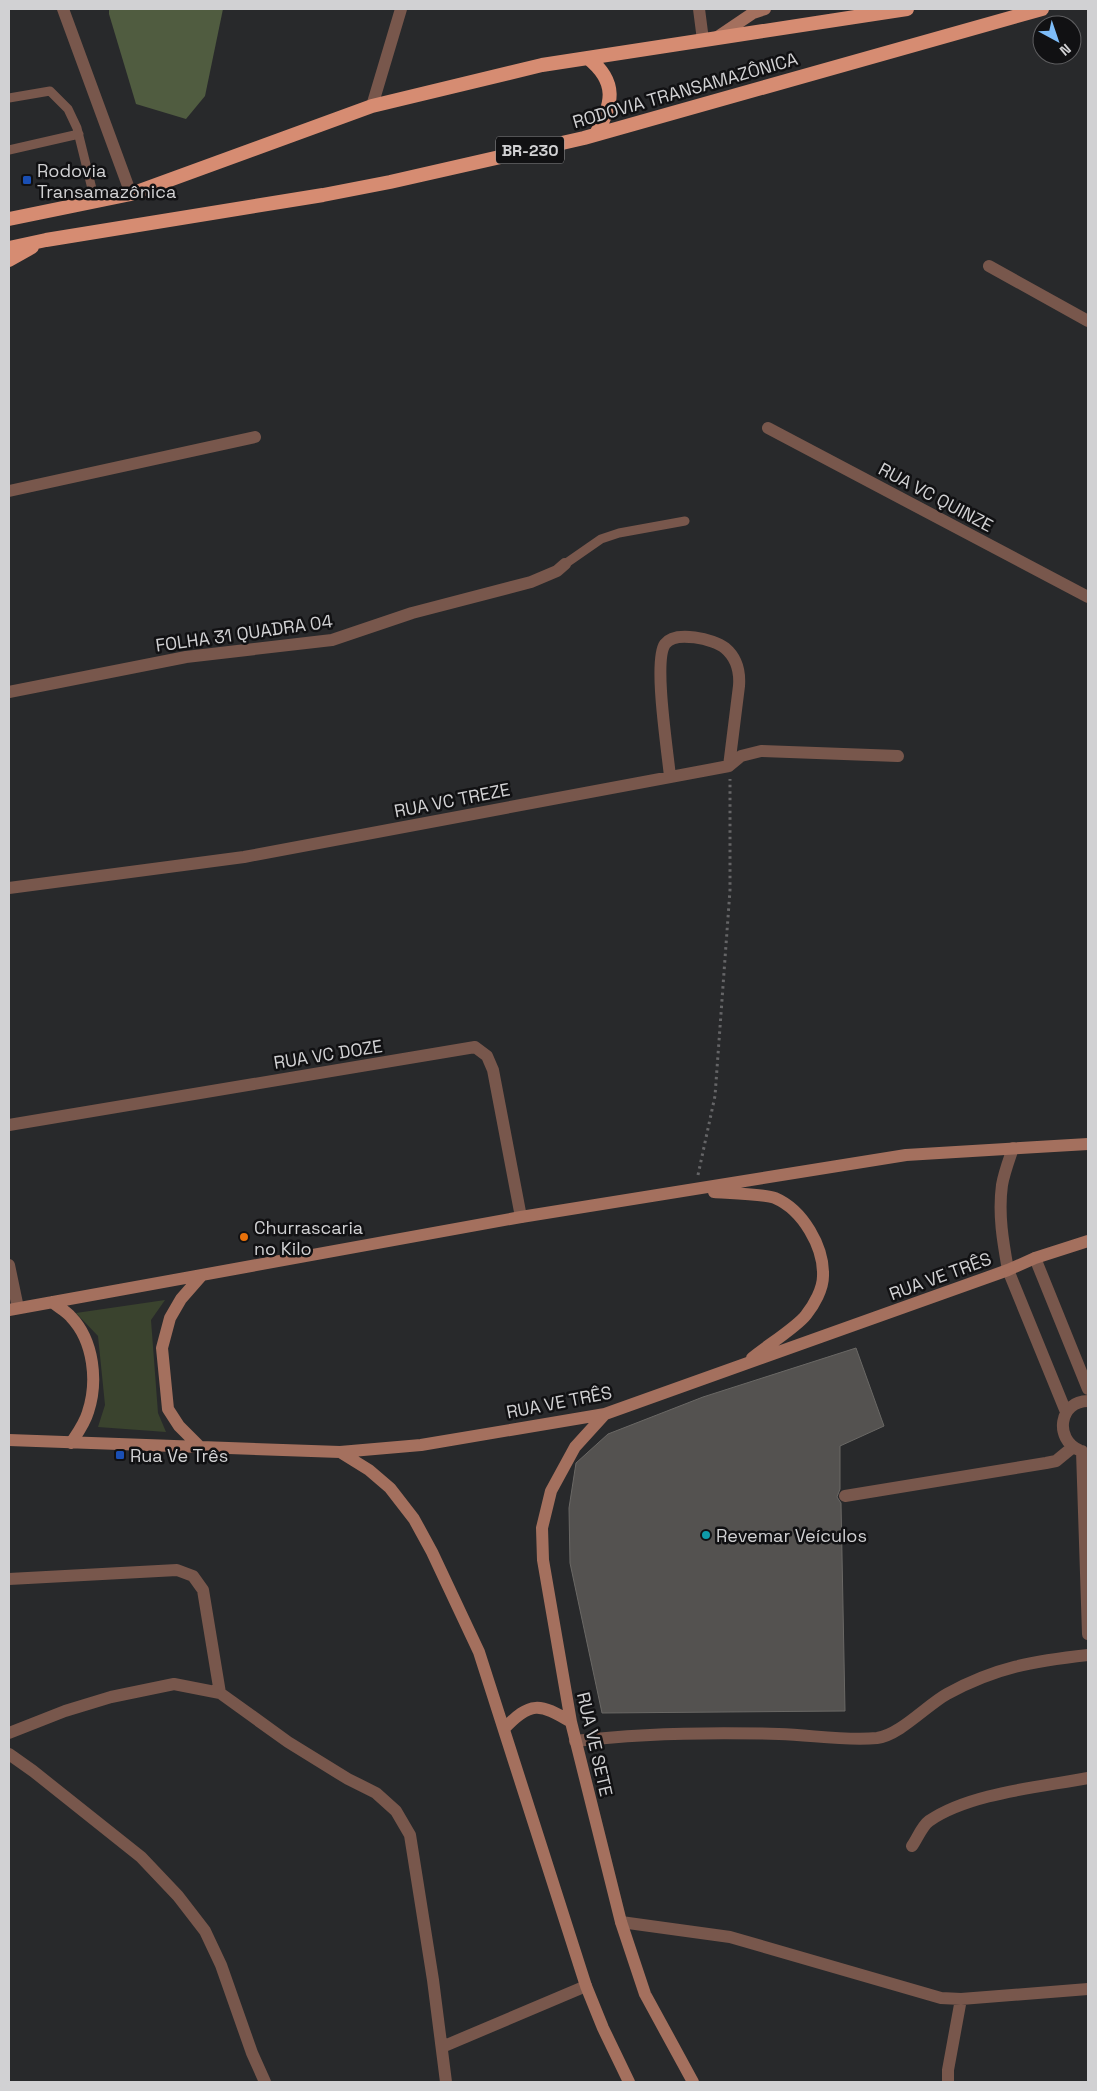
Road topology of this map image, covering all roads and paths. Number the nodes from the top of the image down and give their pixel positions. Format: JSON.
{"nodes":[{"id":1,"x":63,"y":9,"type":"edge"},
{"id":2,"x":401,"y":9,"type":"edge"},
{"id":3,"x":699,"y":9,"type":"edge"},
{"id":4,"x":765,"y":9,"type":"edge"},
{"id":5,"x":906,"y":9,"type":"edge"},
{"id":6,"x":1042,"y":9,"type":"edge"},
{"id":7,"x":709,"y":39,"type":"junction"},
{"id":8,"x":588,"y":58,"type":"junction"},
{"id":9,"x":9,"y":98,"type":"edge"},
{"id":10,"x":372,"y":106,"type":"junction"},
{"id":11,"x":79,"y":134,"type":"junction"},
{"id":12,"x":596,"y":134,"type":"junction"},
{"id":13,"x":9,"y":150,"type":"edge"},
{"id":14,"x":131,"y":194,"type":"junction"},
{"id":15,"x":95,"y":202,"type":"junction"},
{"id":16,"x":9,"y":219,"type":"edge"},
{"id":17,"x":46,"y":240,"type":"junction"},
{"id":18,"x":9,"y":248,"type":"edge"},
{"id":19,"x":9,"y":260,"type":"edge"},
{"id":20,"x":988,"y":266,"type":"dead end"},
{"id":21,"x":1088,"y":320,"type":"edge"},
{"id":22,"x":768,"y":428,"type":"dead end"},
{"id":23,"x":255,"y":437,"type":"dead end"},
{"id":24,"x":9,"y":491,"type":"edge"},
{"id":25,"x":685,"y":521,"type":"dead end"},
{"id":26,"x":565,"y":564,"type":"joint"},
{"id":27,"x":1088,"y":597,"type":"edge"},
{"id":28,"x":9,"y":692,"type":"edge"},
{"id":29,"x":898,"y":756,"type":"dead end"},
{"id":30,"x":730,"y":766,"type":"junction"},
{"id":31,"x":670,"y":777,"type":"junction"},
{"id":32,"x":9,"y":888,"type":"edge"},
{"id":33,"x":9,"y":1125,"type":"edge"},
{"id":34,"x":1088,"y":1144,"type":"edge"},
{"id":35,"x":1013,"y":1148,"type":"junction"},
{"id":36,"x":695,"y":1190,"type":"junction"},
{"id":37,"x":521,"y":1217,"type":"junction"},
{"id":38,"x":1088,"y":1241,"type":"edge"},
{"id":39,"x":1036,"y":1258,"type":"junction"},
{"id":40,"x":9,"y":1265,"type":"edge"},
{"id":41,"x":1008,"y":1270,"type":"junction"},
{"id":42,"x":202,"y":1275,"type":"junction"},
{"id":43,"x":52,"y":1302,"type":"junction"},
{"id":44,"x":13,"y":1309,"type":"edge"},
{"id":45,"x":742,"y":1366,"type":"junction"},
{"id":46,"x":1088,"y":1389,"type":"edge"},
{"id":47,"x":1088,"y":1401,"type":"edge"},
{"id":48,"x":1066,"y":1412,"type":"junction"},
{"id":49,"x":605,"y":1414,"type":"junction"},
{"id":50,"x":9,"y":1440,"type":"edge"},
{"id":51,"x":71,"y":1443,"type":"junction"},
{"id":52,"x":201,"y":1448,"type":"junction"},
{"id":53,"x":1081,"y":1450,"type":"edge"},
{"id":54,"x":340,"y":1452,"type":"junction"},
{"id":55,"x":845,"y":1496,"type":"dead end"},
{"id":56,"x":9,"y":1578,"type":"edge"},
{"id":57,"x":1088,"y":1634,"type":"edge"},
{"id":58,"x":1088,"y":1655,"type":"edge"},
{"id":59,"x":220,"y":1693,"type":"junction"},
{"id":60,"x":571,"y":1722,"type":"junction"},
{"id":61,"x":504,"y":1729,"type":"junction"},
{"id":62,"x":9,"y":1733,"type":"edge"},
{"id":63,"x":575,"y":1741,"type":"junction"},
{"id":64,"x":9,"y":1754,"type":"edge"},
{"id":65,"x":1088,"y":1778,"type":"edge"},
{"id":66,"x":912,"y":1846,"type":"dead end"},
{"id":67,"x":621,"y":1922,"type":"junction"},
{"id":68,"x":586,"y":1986,"type":"junction"},
{"id":69,"x":1088,"y":1989,"type":"edge"},
{"id":70,"x":961,"y":1999,"type":"junction"},
{"id":71,"x":442,"y":2047,"type":"junction"},
{"id":72,"x":690,"y":2077,"type":"edge"},
{"id":73,"x":265,"y":2082,"type":"edge"},
{"id":74,"x":446,"y":2082,"type":"edge"},
{"id":75,"x":629,"y":2082,"type":"edge"},
{"id":76,"x":677,"y":2082,"type":"edge"},
{"id":77,"x":948,"y":2082,"type":"edge"}],
"edges":[{"from":1,"to":14,"type":"street"},
{"from":2,"to":10,"type":"street"},
{"from":3,"to":7,"type":"street"},
{"from":4,"to":7,"type":"main road"},
{"from":5,"to":7,"type":"highway","name":"RODOVIA TRANSAMAZÔNICA"},
{"from":6,"to":12,"type":"highway","name":"RODOVIA TRANSAMAZÔNICA","number":"BR-230"},
{"from":7,"to":8,"type":"highway","name":"RODOVIA TRANSAMAZÔNICA"},
{"from":8,"to":10,"type":"highway","name":"RODOVIA TRANSAMAZÔNICA"},
{"from":8,"to":12,"type":"highway"},
{"from":9,"to":11,"type":"lane"},
{"from":10,"to":14,"type":"highway","name":"RODOVIA TRANSAMAZÔNICA"},
{"from":11,"to":13,"type":"lane"},
{"from":11,"to":15,"type":"lane"},
{"from":12,"to":17,"type":"highway","name":"RODOVIA TRANSAMAZÔNICA","number":"BR-230"},
{"from":14,"to":15,"type":"highway","name":"RODOVIA TRANSAMAZÔNICA"},
{"from":15,"to":16,"type":"highway","name":"RODOVIA TRANSAMAZÔNICA"},
{"from":17,"to":18,"type":"highway","name":"RODOVIA TRANSAMAZÔNICA","number":"BR-230"},
{"from":17,"to":19,"type":"highway"},
{"from":20,"to":21,"type":"street"},
{"from":22,"to":27,"type":"street","name":"RUA VC QUINZE"},
{"from":23,"to":24,"type":"street"},
{"from":25,"to":26,"type":"lane"},
{"from":26,"to":28,"type":"street","name":"FOLHA 31 QUADRA 04"},
{"from":29,"to":30,"type":"street","name":"RUA VC TREZE"},
{"from":30,"to":31,"type":"street","name":"RUA VC TREZE"},
{"from":30,"to":31,"type":"street"},
{"from":30,"to":36,"type":"path"},
{"from":31,"to":32,"type":"street","name":"RUA VC TREZE"},
{"from":33,"to":37,"type":"street","name":"RUA VC DOZE"},
{"from":34,"to":35,"type":"main road"},
{"from":35,"to":36,"type":"main road"},
{"from":35,"to":41,"type":"street"},
{"from":36,"to":37,"type":"main road"},
{"from":36,"to":45,"type":"main road"},
{"from":37,"to":42,"type":"main road"},
{"from":38,"to":39,"type":"main road","name":"RUA VE TRÊS"},
{"from":39,"to":41,"type":"main road","name":"RUA VE TRÊS"},
{"from":39,"to":46,"type":"street"},
{"from":40,"to":44,"type":"street"},
{"from":41,"to":45,"type":"main road","name":"RUA VE TRÊS"},
{"from":41,"to":48,"type":"street"},
{"from":42,"to":43,"type":"main road"},
{"from":42,"to":52,"type":"main road"},
{"from":43,"to":44,"type":"main road"},
{"from":43,"to":51,"type":"main road"},
{"from":45,"to":49,"type":"main road","name":"RUA VE TRÊS"},
{"from":47,"to":48,"type":"street"},
{"from":48,"to":53,"type":"street"},
{"from":49,"to":54,"type":"main road","name":"RUA VE TRÊS"},
{"from":49,"to":60,"type":"main road","name":"RUA VE SETE"},
{"from":50,"to":51,"type":"main road","name":"RUA VE TRÊS"},
{"from":51,"to":52,"type":"main road","name":"RUA VE TRÊS"},
{"from":52,"to":54,"type":"main road","name":"RUA VE TRÊS"},
{"from":53,"to":55,"type":"street"},
{"from":53,"to":57,"type":"street"},
{"from":54,"to":61,"type":"main road"},
{"from":56,"to":59,"type":"street"},
{"from":58,"to":63,"type":"street"},
{"from":59,"to":62,"type":"street"},
{"from":59,"to":71,"type":"street"},
{"from":60,"to":61,"type":"main road"},
{"from":60,"to":63,"type":"main road","name":"RUA VE SETE"},
{"from":61,"to":68,"type":"main road"},
{"from":63,"to":67,"type":"main road","name":"RUA VE SETE"},
{"from":64,"to":73,"type":"street"},
{"from":65,"to":66,"type":"street"},
{"from":67,"to":70,"type":"street"},
{"from":67,"to":72,"type":"main road","name":"RUA VE SETE"},
{"from":68,"to":71,"type":"street"},
{"from":68,"to":75,"type":"main road"},
{"from":69,"to":70,"type":"street"},
{"from":70,"to":77,"type":"street"},
{"from":71,"to":74,"type":"street"},
{"from":72,"to":76,"type":"main road"}]}
